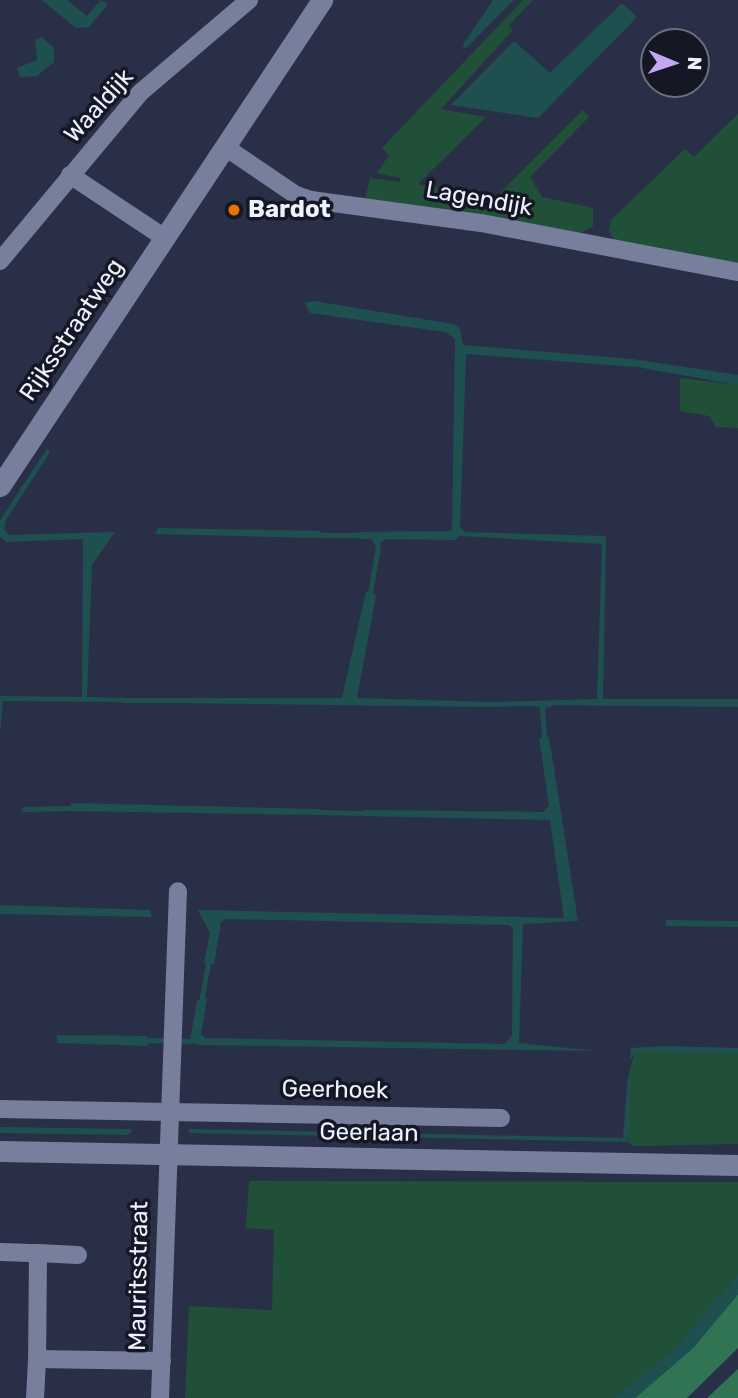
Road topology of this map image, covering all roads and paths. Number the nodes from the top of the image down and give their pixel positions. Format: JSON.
{"nodes":[{"id":1,"x":249,"y":0,"type":"edge"},
{"id":2,"x":322,"y":0,"type":"edge"},
{"id":3,"x":225,"y":147,"type":"junction"},
{"id":4,"x":70,"y":175,"type":"junction"},
{"id":5,"x":165,"y":238,"type":"junction"},
{"id":6,"x":0,"y":261,"type":"edge"},
{"id":7,"x":738,"y":272,"type":"edge"},
{"id":8,"x":0,"y":486,"type":"edge"},
{"id":9,"x":178,"y":891,"type":"dead end"},
{"id":10,"x":0,"y":1109,"type":"edge"},
{"id":11,"x":167,"y":1111,"type":"junction"},
{"id":12,"x":501,"y":1118,"type":"dead end"},
{"id":13,"x":0,"y":1151,"type":"edge"},
{"id":14,"x":167,"y":1156,"type":"junction"},
{"id":15,"x":738,"y":1165,"type":"edge"},
{"id":16,"x":0,"y":1252,"type":"edge"},
{"id":17,"x":38,"y":1253,"type":"junction"},
{"id":18,"x":78,"y":1255,"type":"dead end"},
{"id":19,"x":37,"y":1359,"type":"junction"},
{"id":20,"x":162,"y":1361,"type":"junction"},
{"id":21,"x":35,"y":1398,"type":"edge"},
{"id":22,"x":160,"y":1398,"type":"edge"}],
"edges":[{"from":1,"to":4,"type":"street","name":"Waaldijk"},
{"from":2,"to":3,"type":"street","name":"Rijksstraatweg"},
{"from":3,"to":5,"type":"street","name":"Rijksstraatweg"},
{"from":3,"to":7,"type":"street","name":"Lagendijk"},
{"from":4,"to":5,"type":"street"},
{"from":4,"to":6,"type":"street","name":"Waaldijk"},
{"from":5,"to":8,"type":"street","name":"Rijksstraatweg"},
{"from":9,"to":11,"type":"street"},
{"from":10,"to":11,"type":"street","name":"Geerhoek"},
{"from":11,"to":12,"type":"street","name":"Geerhoek"},
{"from":11,"to":14,"type":"street"},
{"from":13,"to":14,"type":"street","name":"Geerlaan"},
{"from":14,"to":15,"type":"street","name":"Geerlaan"},
{"from":14,"to":20,"type":"street","name":"Mauritsstraat"},
{"from":16,"to":17,"type":"street"},
{"from":17,"to":18,"type":"street"},
{"from":17,"to":19,"type":"street"},
{"from":19,"to":20,"type":"street"},
{"from":19,"to":21,"type":"street"},
{"from":20,"to":22,"type":"street","name":"Mauritsstraat"}]}
